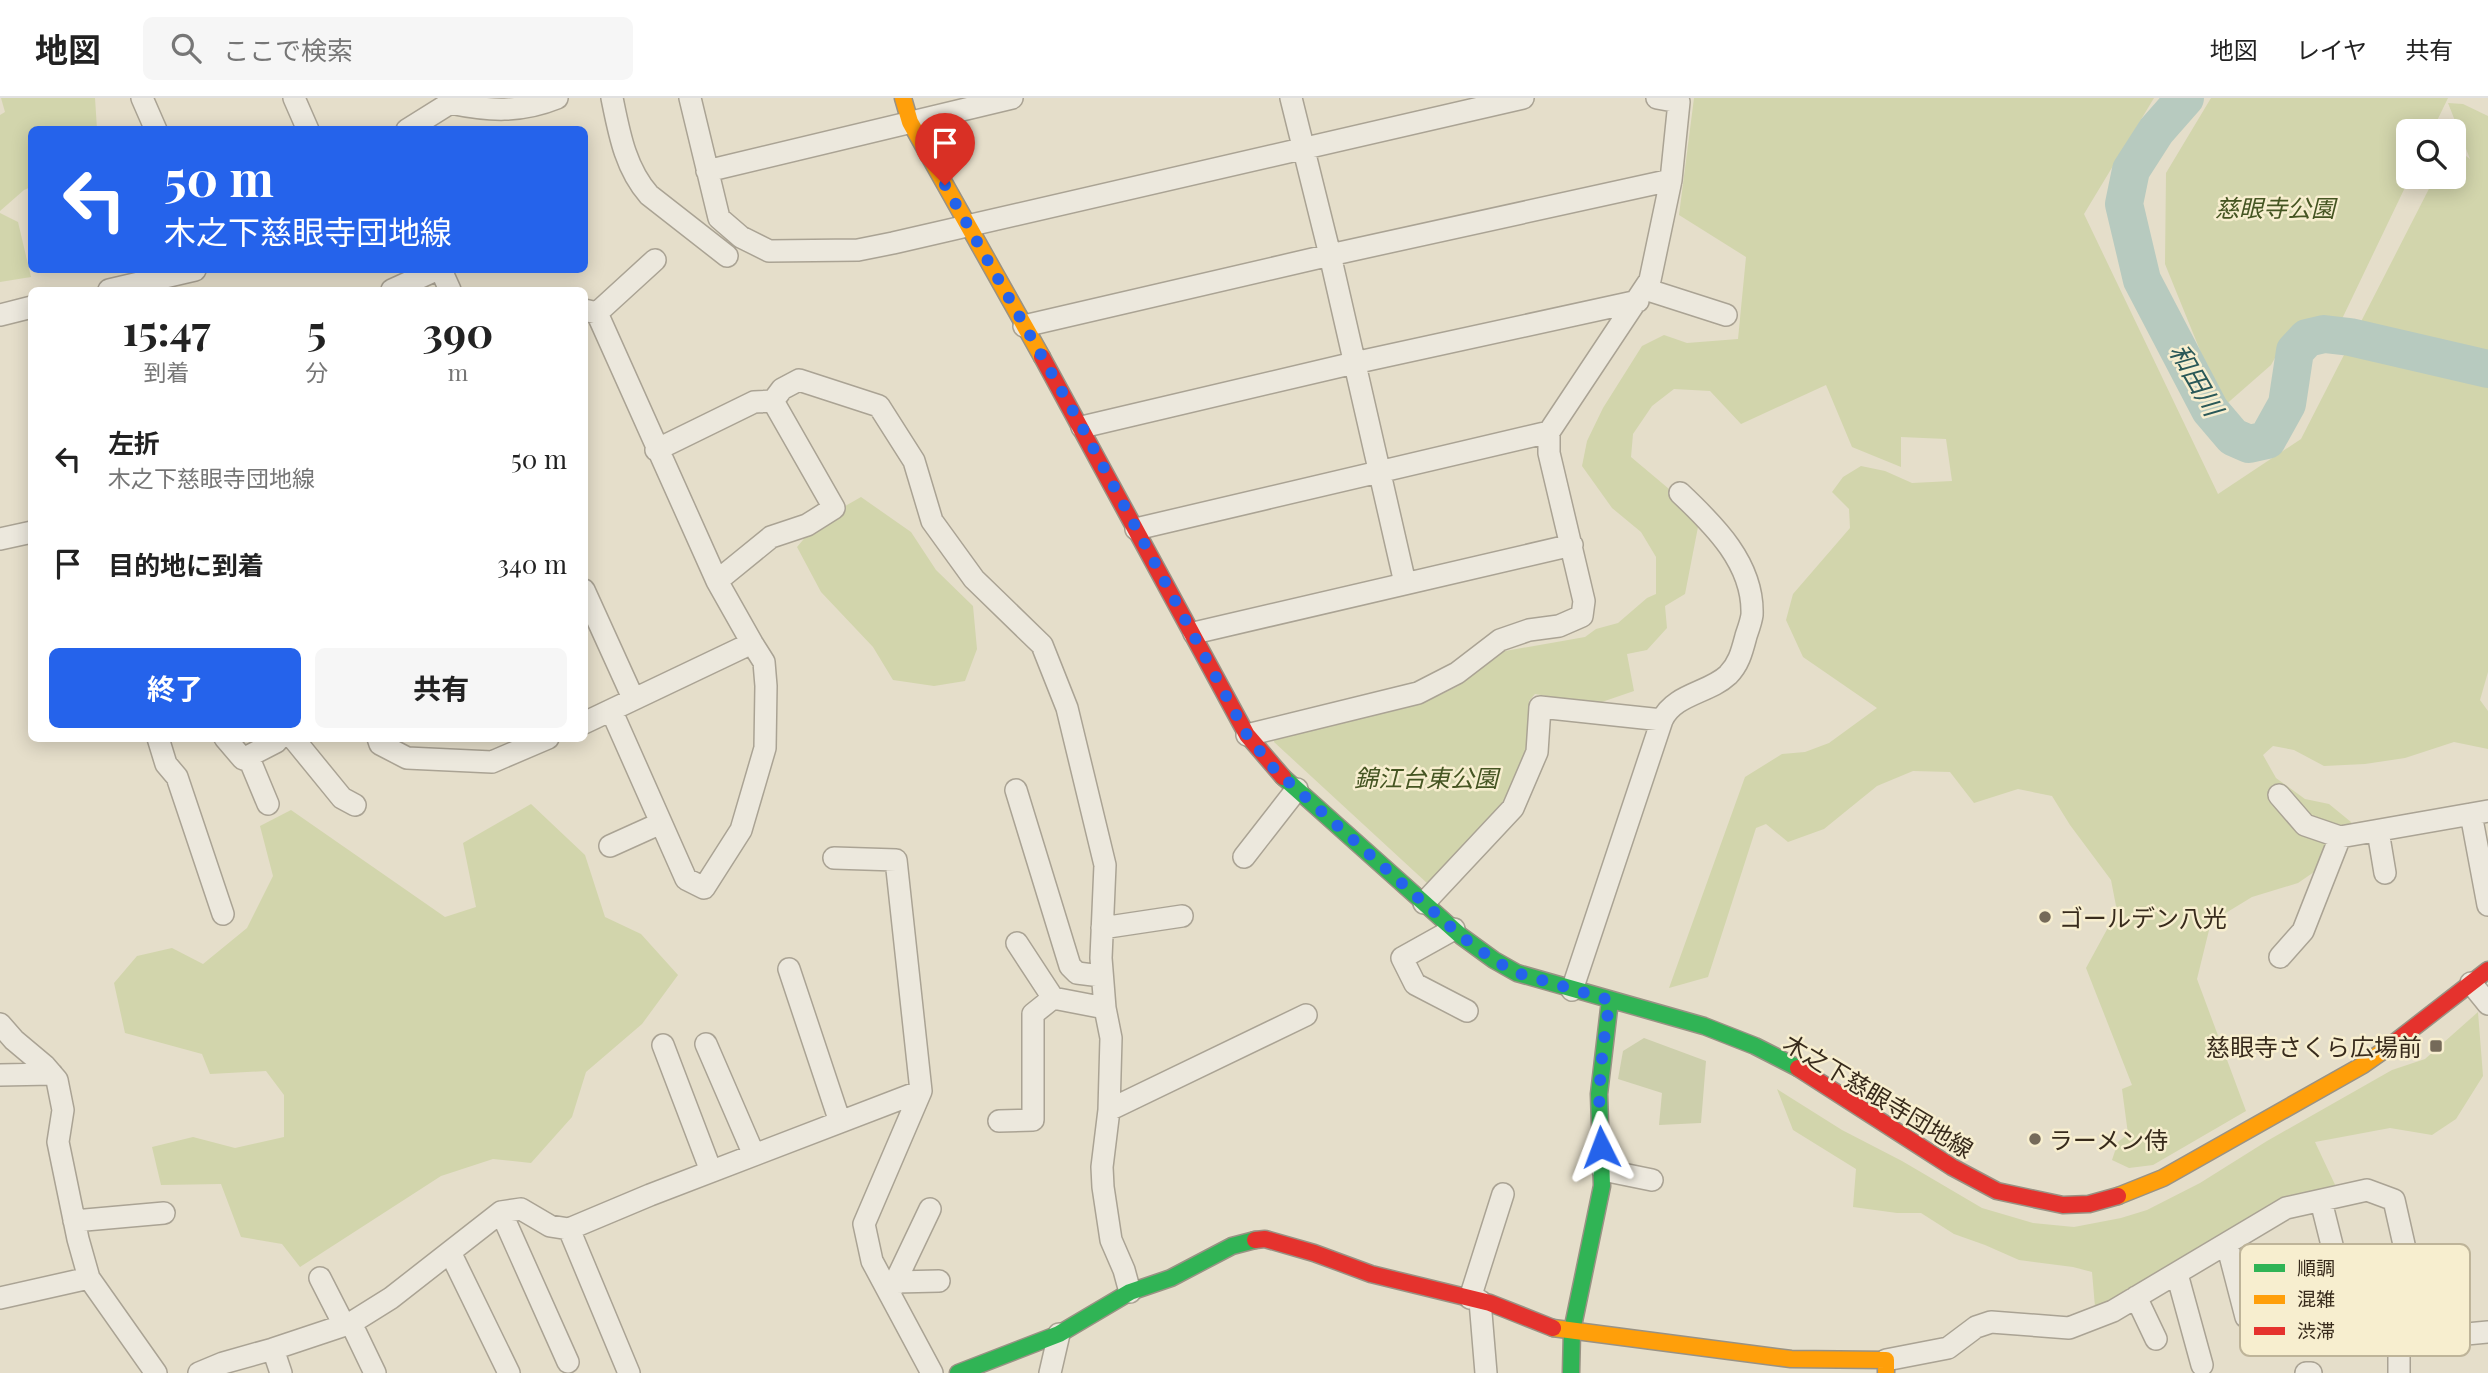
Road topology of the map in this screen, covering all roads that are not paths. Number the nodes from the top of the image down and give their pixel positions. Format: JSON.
{"nodes":[{"id":1,"x":142,"y":98,"type":"edge"},
{"id":2,"x":294,"y":98,"type":"edge"},
{"id":3,"x":557,"y":98,"type":"edge"},
{"id":4,"x":612,"y":98,"type":"edge"},
{"id":5,"x":690,"y":98,"type":"edge"},
{"id":6,"x":903,"y":98,"type":"edge"},
{"id":7,"x":1012,"y":98,"type":"edge"},
{"id":8,"x":1291,"y":98,"type":"edge"},
{"id":9,"x":1523,"y":98,"type":"edge"},
{"id":10,"x":1657,"y":98,"type":"edge"},
{"id":11,"x":525,"y":103,"type":"edge"},
{"id":12,"x":434,"y":104,"type":"edge"},
{"id":13,"x":910,"y":122,"type":"junction"},
{"id":14,"x":154,"y":126,"type":"edge"},
{"id":15,"x":306,"y":126,"type":"edge"},
{"id":16,"x":411,"y":126,"type":"edge"},
{"id":17,"x":1303,"y":148,"type":"junction"},
{"id":18,"x":706,"y":171,"type":"junction"},
{"id":19,"x":1671,"y":180,"type":"junction"},
{"id":20,"x":968,"y":227,"type":"junction"},
{"id":21,"x":1330,"y":255,"type":"junction"},
{"id":22,"x":727,"y":256,"type":"dead end"},
{"id":23,"x":655,"y":260,"type":"dead end"},
{"id":24,"x":190,"y":273,"type":"edge"},
{"id":25,"x":431,"y":273,"type":"edge"},
{"id":26,"x":173,"y":284,"type":"edge"},
{"id":27,"x":141,"y":287,"type":"edge"},
{"id":28,"x":399,"y":287,"type":"edge"},
{"id":29,"x":1642,"y":295,"type":"junction"},
{"id":30,"x":28,"y":308,"type":"edge"},
{"id":31,"x":591,"y":312,"type":"edge"},
{"id":32,"x":0,"y":315,"type":"edge"},
{"id":33,"x":1726,"y":315,"type":"dead end"},
{"id":34,"x":1024,"y":326,"type":"junction"},
{"id":35,"x":1354,"y":363,"type":"junction"},
{"id":36,"x":773,"y":401,"type":"junction"},
{"id":37,"x":1082,"y":427,"type":"junction"},
{"id":38,"x":1549,"y":432,"type":"junction"},
{"id":39,"x":656,"y":450,"type":"junction"},
{"id":40,"x":1380,"y":472,"type":"junction"},
{"id":41,"x":1680,"y":493,"type":"dead end"},
{"id":42,"x":1136,"y":529,"type":"junction"},
{"id":43,"x":28,"y":533,"type":"edge"},
{"id":44,"x":0,"y":539,"type":"edge"},
{"id":45,"x":1572,"y":545,"type":"junction"},
{"id":46,"x":717,"y":581,"type":"junction"},
{"id":47,"x":1405,"y":583,"type":"junction"},
{"id":48,"x":588,"y":599,"type":"edge"},
{"id":49,"x":1194,"y":633,"type":"junction"},
{"id":50,"x":752,"y":643,"type":"junction"},
{"id":51,"x":634,"y":698,"type":"junction"},
{"id":52,"x":612,"y":712,"type":"junction"},
{"id":53,"x":1662,"y":720,"type":"junction"},
{"id":54,"x":588,"y":721,"type":"edge"},
{"id":55,"x":1247,"y":735,"type":"junction"},
{"id":56,"x":159,"y":742,"type":"edge"},
{"id":57,"x":228,"y":742,"type":"edge"},
{"id":58,"x":276,"y":742,"type":"edge"},
{"id":59,"x":296,"y":742,"type":"edge"},
{"id":60,"x":379,"y":742,"type":"edge"},
{"id":61,"x":539,"y":742,"type":"edge"},
{"id":62,"x":248,"y":756,"type":"junction"},
{"id":63,"x":1297,"y":789,"type":"junction"},
{"id":64,"x":1016,"y":790,"type":"dead end"},
{"id":65,"x":2279,"y":794,"type":"dead end"},
{"id":66,"x":268,"y":804,"type":"dead end"},
{"id":67,"x":355,"y":805,"type":"dead end"},
{"id":68,"x":2480,"y":813,"type":"edge"},
{"id":69,"x":661,"y":823,"type":"junction"},
{"id":70,"x":2378,"y":831,"type":"junction"},
{"id":71,"x":2340,"y":837,"type":"junction"},
{"id":72,"x":610,"y":846,"type":"dead end"},
{"id":73,"x":1244,"y":857,"type":"dead end"},
{"id":74,"x":834,"y":858,"type":"dead end"},
{"id":75,"x":2385,"y":873,"type":"dead end"},
{"id":76,"x":1424,"y":904,"type":"junction"},
{"id":77,"x":2488,"y":905,"type":"edge"},
{"id":78,"x":222,"y":914,"type":"dead end"},
{"id":79,"x":1181,"y":916,"type":"dead end"},
{"id":80,"x":1102,"y":928,"type":"junction"},
{"id":81,"x":1454,"y":929,"type":"junction"},
{"id":82,"x":1017,"y":943,"type":"dead end"},
{"id":83,"x":2280,"y":957,"type":"dead end"},
{"id":84,"x":789,"y":969,"type":"dead end"},
{"id":85,"x":1101,"y":976,"type":"junction"},
{"id":86,"x":2480,"y":976,"type":"edge"},
{"id":87,"x":1572,"y":990,"type":"junction"},
{"id":88,"x":1053,"y":998,"type":"junction"},
{"id":89,"x":1610,"y":1000,"type":"junction"},
{"id":90,"x":2488,"y":1004,"type":"edge"},
{"id":91,"x":1105,"y":1008,"type":"junction"},
{"id":92,"x":1467,"y":1012,"type":"dead end"},
{"id":93,"x":1306,"y":1016,"type":"dead end"},
{"id":94,"x":0,"y":1024,"type":"edge"},
{"id":95,"x":706,"y":1044,"type":"dead end"},
{"id":96,"x":663,"y":1045,"type":"dead end"},
{"id":97,"x":52,"y":1074,"type":"junction"},
{"id":98,"x":0,"y":1075,"type":"edge"},
{"id":99,"x":921,"y":1091,"type":"junction"},
{"id":100,"x":1109,"y":1111,"type":"junction"},
{"id":101,"x":999,"y":1121,"type":"dead end"},
{"id":102,"x":840,"y":1122,"type":"junction"},
{"id":103,"x":754,"y":1155,"type":"junction"},
{"id":104,"x":1603,"y":1170,"type":"junction"},
{"id":105,"x":711,"y":1171,"type":"junction"},
{"id":106,"x":1652,"y":1180,"type":"dead end"},
{"id":107,"x":1503,"y":1194,"type":"dead end"},
{"id":108,"x":2321,"y":1201,"type":"junction"},
{"id":109,"x":930,"y":1209,"type":"dead end"},
{"id":110,"x":501,"y":1212,"type":"junction"},
{"id":111,"x":164,"y":1213,"type":"dead end"},
{"id":112,"x":74,"y":1221,"type":"junction"},
{"id":113,"x":569,"y":1230,"type":"junction"},
{"id":114,"x":2227,"y":1244,"type":"junction"},
{"id":115,"x":2332,"y":1244,"type":"edge"},
{"id":116,"x":2404,"y":1244,"type":"edge"},
{"id":117,"x":450,"y":1252,"type":"junction"},
{"id":118,"x":2177,"y":1274,"type":"junction"},
{"id":119,"x":89,"y":1278,"type":"junction"},
{"id":120,"x":320,"y":1278,"type":"dead end"},
{"id":121,"x":939,"y":1281,"type":"dead end"},
{"id":122,"x":893,"y":1288,"type":"junction"},
{"id":123,"x":1130,"y":1292,"type":"junction"},
{"id":124,"x":2240,"y":1294,"type":"edge"},
{"id":125,"x":2136,"y":1297,"type":"junction"},
{"id":126,"x":0,"y":1298,"type":"edge"},
{"id":127,"x":1475,"y":1299,"type":"junction"},
{"id":128,"x":348,"y":1324,"type":"junction"},
{"id":129,"x":1572,"y":1331,"type":"junction"},
{"id":130,"x":2488,"y":1332,"type":"edge"},
{"id":131,"x":1059,"y":1334,"type":"junction"},
{"id":132,"x":2470,"y":1334,"type":"edge"},
{"id":133,"x":2156,"y":1339,"type":"dead end"},
{"id":134,"x":274,"y":1349,"type":"junction"},
{"id":135,"x":568,"y":1362,"type":"dead end"},
{"id":136,"x":2202,"y":1365,"type":"dead end"},
{"id":137,"x":1788,"y":1366,"type":"edge"},
{"id":138,"x":1886,"y":1367,"type":"edge"},
{"id":139,"x":224,"y":1368,"type":"edge"},
{"id":140,"x":156,"y":1373,"type":"edge"},
{"id":141,"x":199,"y":1373,"type":"edge"},
{"id":142,"x":281,"y":1373,"type":"edge"},
{"id":143,"x":375,"y":1373,"type":"edge"},
{"id":144,"x":509,"y":1373,"type":"edge"},
{"id":145,"x":629,"y":1373,"type":"edge"},
{"id":146,"x":932,"y":1373,"type":"edge"},
{"id":147,"x":958,"y":1373,"type":"edge"},
{"id":148,"x":1050,"y":1373,"type":"edge"},
{"id":149,"x":1486,"y":1373,"type":"edge"},
{"id":150,"x":1572,"y":1373,"type":"edge"}],
"edges":[{"from":1,"to":14,"type":"street"},
{"from":2,"to":15,"type":"street"},
{"from":3,"to":11,"type":"street"},
{"from":4,"to":22,"type":"street"},
{"from":5,"to":18,"type":"street"},
{"from":6,"to":13,"type":"street","name":"木之下慈眼寺団地線"},
{"from":7,"to":13,"type":"street"},
{"from":8,"to":17,"type":"street"},
{"from":9,"to":17,"type":"street"},
{"from":10,"to":19,"type":"street"},
{"from":11,"to":12,"type":"street"},
{"from":12,"to":16,"type":"street"},
{"from":13,"to":18,"type":"street"},
{"from":13,"to":20,"type":"street","name":"木之下慈眼寺団地線"},
{"from":17,"to":20,"type":"street"},
{"from":17,"to":21,"type":"street"},
{"from":18,"to":20,"type":"street"},
{"from":19,"to":21,"type":"street"},
{"from":19,"to":29,"type":"street"},
{"from":20,"to":34,"type":"street","name":"木之下慈眼寺団地線"},
{"from":21,"to":34,"type":"street"},
{"from":21,"to":35,"type":"street"},
{"from":23,"to":31,"type":"street"},
{"from":24,"to":26,"type":"street"},
{"from":25,"to":28,"type":"street"},
{"from":26,"to":27,"type":"street"},
{"from":29,"to":33,"type":"street"},
{"from":29,"to":35,"type":"street"},
{"from":29,"to":38,"type":"street"},
{"from":30,"to":32,"type":"street"},
{"from":31,"to":39,"type":"street"},
{"from":34,"to":37,"type":"street","name":"木之下慈眼寺団地線"},
{"from":35,"to":37,"type":"street"},
{"from":35,"to":40,"type":"street"},
{"from":36,"to":39,"type":"street"},
{"from":36,"to":46,"type":"street"},
{"from":36,"to":80,"type":"street"},
{"from":37,"to":42,"type":"street","name":"木之下慈眼寺団地線"},
{"from":38,"to":40,"type":"street"},
{"from":38,"to":45,"type":"street"},
{"from":39,"to":46,"type":"street"},
{"from":40,"to":42,"type":"street"},
{"from":40,"to":47,"type":"street"},
{"from":41,"to":53,"type":"street"},
{"from":42,"to":49,"type":"street","name":"木之下慈眼寺団地線"},
{"from":43,"to":44,"type":"street"},
{"from":45,"to":47,"type":"street"},
{"from":45,"to":55,"type":"street"},
{"from":46,"to":50,"type":"street"},
{"from":47,"to":49,"type":"street"},
{"from":48,"to":51,"type":"street"},
{"from":49,"to":55,"type":"street","name":"木之下慈眼寺団地線"},
{"from":50,"to":51,"type":"street"},
{"from":50,"to":69,"type":"street"},
{"from":51,"to":52,"type":"street"},
{"from":52,"to":54,"type":"street"},
{"from":52,"to":69,"type":"street"},
{"from":53,"to":76,"type":"street"},
{"from":53,"to":87,"type":"street"},
{"from":55,"to":63,"type":"street","name":"木之下慈眼寺団地線"},
{"from":56,"to":78,"type":"street"},
{"from":57,"to":62,"type":"street"},
{"from":58,"to":62,"type":"street"},
{"from":59,"to":67,"type":"street"},
{"from":60,"to":61,"type":"street"},
{"from":62,"to":66,"type":"street"},
{"from":63,"to":73,"type":"street"},
{"from":63,"to":76,"type":"street","name":"木之下慈眼寺団地線"},
{"from":64,"to":85,"type":"street"},
{"from":65,"to":71,"type":"street"},
{"from":68,"to":70,"type":"street"},
{"from":68,"to":77,"type":"street"},
{"from":69,"to":72,"type":"street"},
{"from":70,"to":71,"type":"street"},
{"from":70,"to":75,"type":"street"},
{"from":71,"to":83,"type":"street"},
{"from":74,"to":99,"type":"street"},
{"from":76,"to":81,"type":"street","name":"木之下慈眼寺団地線"},
{"from":79,"to":80,"type":"street"},
{"from":80,"to":85,"type":"street"},
{"from":81,"to":87,"type":"street","name":"木之下慈眼寺団地線"},
{"from":81,"to":92,"type":"street"},
{"from":82,"to":88,"type":"street"},
{"from":84,"to":102,"type":"street"},
{"from":85,"to":91,"type":"street"},
{"from":86,"to":89,"type":"street","name":"木之下慈眼寺団地線"},
{"from":86,"to":90,"type":"street"},
{"from":87,"to":89,"type":"street","name":"木之下慈眼寺団地線"},
{"from":88,"to":91,"type":"street"},
{"from":88,"to":101,"type":"street"},
{"from":89,"to":104,"type":"street"},
{"from":91,"to":100,"type":"street"},
{"from":93,"to":100,"type":"street"},
{"from":94,"to":97,"type":"street"},
{"from":95,"to":103,"type":"street"},
{"from":96,"to":105,"type":"street"},
{"from":97,"to":98,"type":"street"},
{"from":97,"to":112,"type":"street"},
{"from":99,"to":102,"type":"street"},
{"from":99,"to":122,"type":"street"},
{"from":100,"to":123,"type":"street"},
{"from":102,"to":103,"type":"street"},
{"from":103,"to":105,"type":"street"},
{"from":104,"to":106,"type":"street"},
{"from":104,"to":129,"type":"street"},
{"from":105,"to":113,"type":"street"},
{"from":107,"to":127,"type":"street"},
{"from":108,"to":114,"type":"street"},
{"from":108,"to":115,"type":"street"},
{"from":108,"to":116,"type":"street"},
{"from":109,"to":122,"type":"street"},
{"from":110,"to":113,"type":"street"},
{"from":110,"to":117,"type":"street"},
{"from":110,"to":135,"type":"street"},
{"from":111,"to":112,"type":"street"},
{"from":112,"to":119,"type":"street"},
{"from":113,"to":145,"type":"street"},
{"from":114,"to":118,"type":"street"},
{"from":114,"to":124,"type":"street"},
{"from":117,"to":128,"type":"street"},
{"from":117,"to":144,"type":"street"},
{"from":118,"to":125,"type":"street"},
{"from":118,"to":136,"type":"street"},
{"from":119,"to":126,"type":"street"},
{"from":119,"to":140,"type":"street"},
{"from":120,"to":128,"type":"street"},
{"from":121,"to":122,"type":"street"},
{"from":122,"to":146,"type":"street"},
{"from":123,"to":127,"type":"street"},
{"from":123,"to":131,"type":"street"},
{"from":125,"to":133,"type":"street"},
{"from":125,"to":138,"type":"street"},
{"from":127,"to":129,"type":"street"},
{"from":127,"to":149,"type":"street"},
{"from":128,"to":134,"type":"street"},
{"from":128,"to":143,"type":"street"},
{"from":129,"to":137,"type":"street"},
{"from":129,"to":150,"type":"street"},
{"from":130,"to":132,"type":"street"},
{"from":131,"to":147,"type":"street"},
{"from":131,"to":148,"type":"street"},
{"from":134,"to":139,"type":"street"},
{"from":134,"to":142,"type":"street"},
{"from":137,"to":138,"type":"street"},
{"from":139,"to":141,"type":"street"}]}
